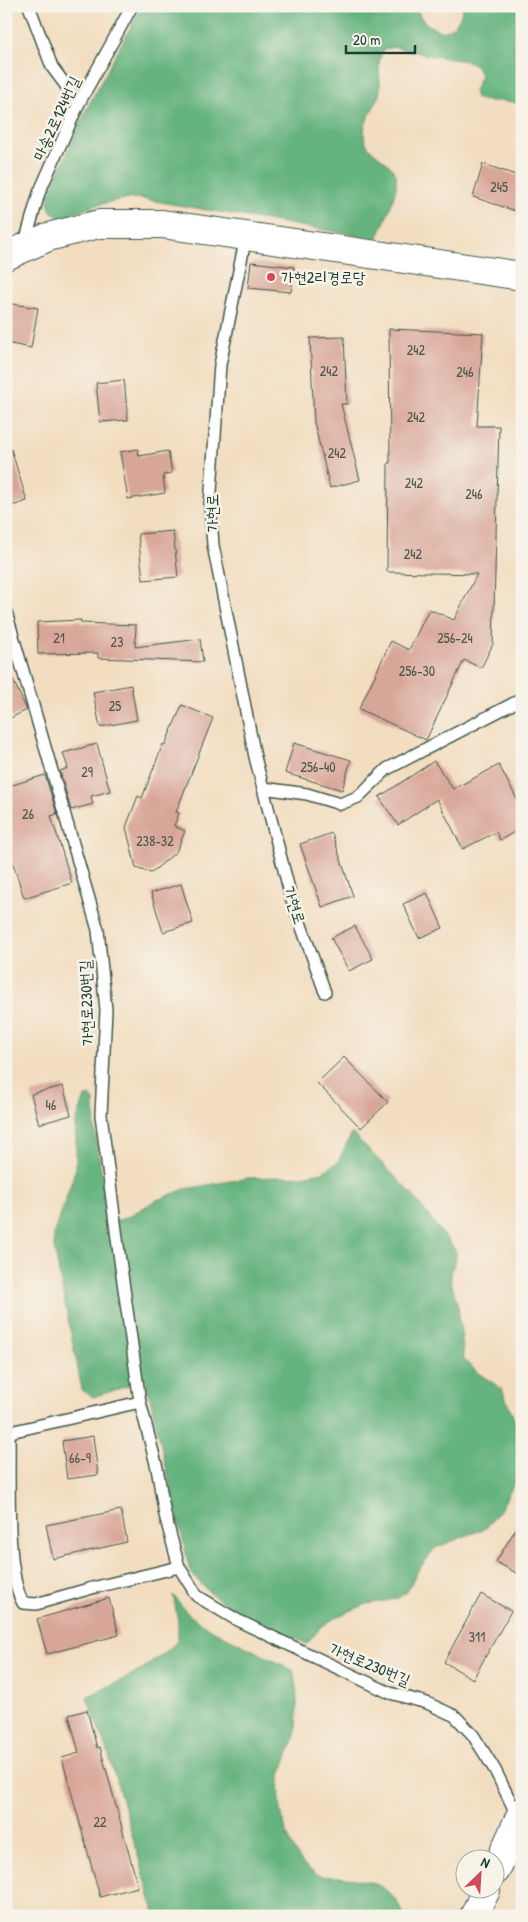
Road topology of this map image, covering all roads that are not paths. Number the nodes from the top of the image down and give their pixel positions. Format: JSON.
{"nodes":[{"id":1,"x":29,"y":6,"type":"edge"},
{"id":2,"x":132,"y":6,"type":"edge"},
{"id":3,"x":80,"y":103,"type":"junction"},
{"id":4,"x":246,"y":236,"type":"junction"},
{"id":5,"x":15,"y":252,"type":"edge"},
{"id":6,"x":522,"y":276,"type":"edge"},
{"id":7,"x":6,"y":612,"type":"edge"},
{"id":8,"x":522,"y":699,"type":"edge"},
{"id":9,"x":263,"y":788,"type":"junction"},
{"id":10,"x":325,"y":992,"type":"dead end"},
{"id":11,"x":140,"y":1402,"type":"junction"},
{"id":12,"x":8,"y":1433,"type":"edge"},
{"id":13,"x":178,"y":1567,"type":"junction"},
{"id":14,"x":520,"y":1815,"type":"edge"},
{"id":15,"x":505,"y":1850,"type":"edge"},
{"id":16,"x":481,"y":1900,"type":"edge"},
{"id":17,"x":474,"y":1916,"type":"edge"}],
"edges":[{"from":1,"to":3,"type":"lane"},
{"from":2,"to":3,"type":"lane","name":"마송2로124번길"},
{"from":3,"to":5,"type":"lane","name":"마송2로124번길"},
{"from":4,"to":5,"type":"street"},
{"from":4,"to":6,"type":"street"},
{"from":4,"to":9,"type":"lane","name":"가현로"},
{"from":7,"to":11,"type":"lane","name":"가현로230번길"},
{"from":8,"to":9,"type":"lane"},
{"from":9,"to":10,"type":"lane","name":"가현로"},
{"from":11,"to":12,"type":"lane"},
{"from":11,"to":13,"type":"lane","name":"가현로230번길"},
{"from":12,"to":13,"type":"lane"},
{"from":13,"to":14,"type":"lane","name":"가현로230번길"},
{"from":14,"to":15,"type":"street"},
{"from":16,"to":17,"type":"street"}]}
